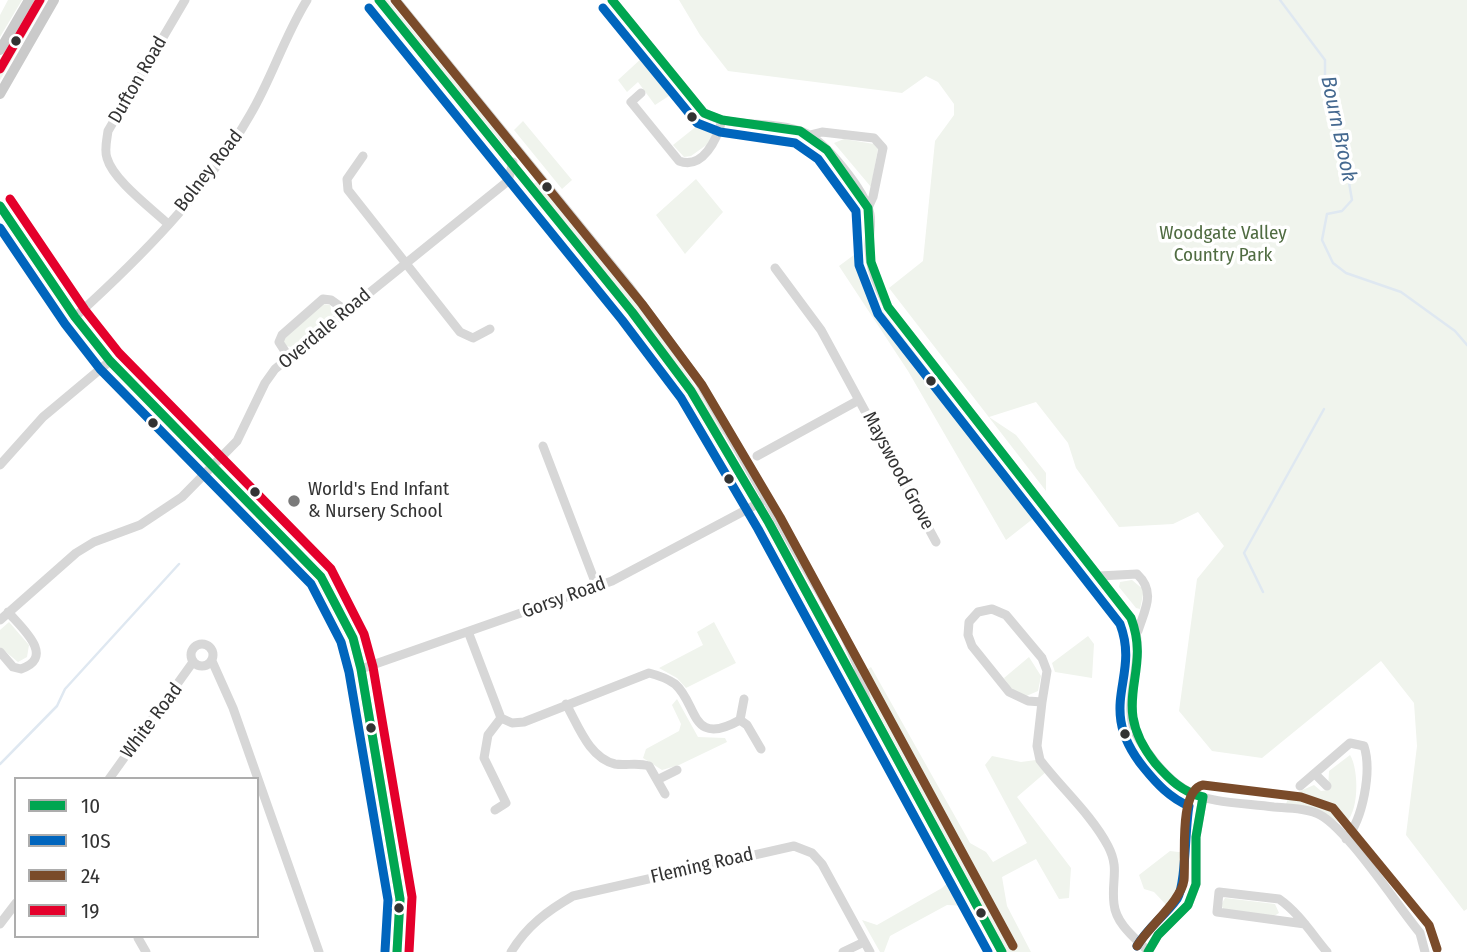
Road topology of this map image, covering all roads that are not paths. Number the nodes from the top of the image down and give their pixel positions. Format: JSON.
{"nodes":[{"id":1,"x":29,"y":0,"type":"edge"},
{"id":2,"x":54,"y":0,"type":"edge"},
{"id":3,"x":185,"y":0,"type":"edge"},
{"id":4,"x":307,"y":0,"type":"edge"},
{"id":5,"x":379,"y":0,"type":"edge"},
{"id":6,"x":397,"y":0,"type":"edge"},
{"id":7,"x":612,"y":0,"type":"edge"},
{"id":8,"x":0,"y":50,"type":"edge"},
{"id":9,"x":641,"y":93,"type":"dead end"},
{"id":10,"x":0,"y":94,"type":"edge"},
{"id":11,"x":722,"y":120,"type":"junction"},
{"id":12,"x":810,"y":135,"type":"junction"},
{"id":13,"x":522,"y":154,"type":"junction"},
{"id":14,"x":363,"y":156,"type":"dead end"},
{"id":15,"x":512,"y":162,"type":"junction"},
{"id":16,"x":538,"y":173,"type":"junction"},
{"id":17,"x":508,"y":181,"type":"junction"},
{"id":18,"x":528,"y":182,"type":"junction"},
{"id":19,"x":0,"y":206,"type":"edge"},
{"id":20,"x":868,"y":208,"type":"junction"},
{"id":21,"x":167,"y":224,"type":"junction"},
{"id":22,"x":407,"y":263,"type":"junction"},
{"id":23,"x":775,"y":268,"type":"dead end"},
{"id":24,"x":345,"y":310,"type":"junction"},
{"id":25,"x":75,"y":317,"type":"junction"},
{"id":26,"x":490,"y":329,"type":"dead end"},
{"id":27,"x":288,"y":356,"type":"junction"},
{"id":28,"x":110,"y":360,"type":"junction"},
{"id":29,"x":859,"y":400,"type":"junction"},
{"id":30,"x":543,"y":446,"type":"dead end"},
{"id":31,"x":738,"y":447,"type":"junction"},
{"id":32,"x":757,"y":456,"type":"junction"},
{"id":33,"x":0,"y":464,"type":"edge"},
{"id":34,"x":213,"y":467,"type":"junction"},
{"id":35,"x":738,"y":468,"type":"junction"},
{"id":36,"x":754,"y":475,"type":"junction"},
{"id":37,"x":761,"y":487,"type":"junction"},
{"id":38,"x":758,"y":503,"type":"junction"},
{"id":39,"x":936,"y":542,"type":"dead end"},
{"id":40,"x":1099,"y":576,"type":"junction"},
{"id":41,"x":597,"y":587,"type":"junction"},
{"id":42,"x":8,"y":612,"type":"junction"},
{"id":43,"x":0,"y":620,"type":"edge"},
{"id":44,"x":1138,"y":631,"type":"junction"},
{"id":45,"x":469,"y":634,"type":"junction"},
{"id":46,"x":0,"y":652,"type":"edge"},
{"id":47,"x":212,"y":661,"type":"junction"},
{"id":48,"x":193,"y":662,"type":"junction"},
{"id":49,"x":360,"y":669,"type":"junction"},
{"id":50,"x":744,"y":699,"type":"dead end"},
{"id":51,"x":1042,"y":702,"type":"junction"},
{"id":52,"x":566,"y":704,"type":"junction"},
{"id":53,"x":869,"y":710,"type":"junction"},
{"id":54,"x":501,"y":718,"type":"junction"},
{"id":55,"x":740,"y":720,"type":"junction"},
{"id":56,"x":761,"y":750,"type":"dead end"},
{"id":57,"x":677,"y":770,"type":"dead end"},
{"id":58,"x":1315,"y":774,"type":"junction"},
{"id":59,"x":110,"y":777,"type":"edge"},
{"id":60,"x":257,"y":777,"type":"edge"},
{"id":61,"x":659,"y":779,"type":"junction"},
{"id":62,"x":259,"y":783,"type":"edge"},
{"id":63,"x":1300,"y":786,"type":"dead end"},
{"id":64,"x":1327,"y":786,"type":"dead end"},
{"id":65,"x":665,"y":794,"type":"dead end"},
{"id":66,"x":1203,"y":797,"type":"junction"},
{"id":67,"x":495,"y":810,"type":"dead end"},
{"id":68,"x":1346,"y":839,"type":"junction"},
{"id":69,"x":14,"y":906,"type":"edge"},
{"id":70,"x":0,"y":924,"type":"edge"},
{"id":71,"x":1305,"y":924,"type":"junction"},
{"id":72,"x":138,"y":938,"type":"dead end"},
{"id":73,"x":864,"y":942,"type":"junction"},
{"id":74,"x":1148,"y":951,"type":"edge"},
{"id":75,"x":146,"y":952,"type":"edge"},
{"id":76,"x":318,"y":952,"type":"edge"},
{"id":77,"x":397,"y":952,"type":"edge"},
{"id":78,"x":511,"y":952,"type":"edge"},
{"id":79,"x":843,"y":952,"type":"edge"},
{"id":80,"x":870,"y":952,"type":"edge"},
{"id":81,"x":1002,"y":952,"type":"edge"},
{"id":82,"x":1327,"y":952,"type":"edge"},
{"id":83,"x":1425,"y":952,"type":"edge"}],
"edges":[{"from":1,"to":8,"type":"main road"},
{"from":2,"to":10,"type":"main road"},
{"from":3,"to":21,"type":"street","name":"Dufton Road"},
{"from":4,"to":21,"type":"street","name":"Bolney Road"},
{"from":5,"to":15,"type":"street"},
{"from":6,"to":13,"type":"street"},
{"from":7,"to":11,"type":"street"},
{"from":9,"to":11,"type":"street"},
{"from":11,"to":12,"type":"street"},
{"from":12,"to":20,"type":"street"},
{"from":12,"to":20,"type":"street"},
{"from":13,"to":15,"type":"street"},
{"from":13,"to":16,"type":"street"},
{"from":14,"to":22,"type":"street"},
{"from":15,"to":17,"type":"street"},
{"from":15,"to":18,"type":"street"},
{"from":16,"to":18,"type":"street"},
{"from":16,"to":31,"type":"street"},
{"from":17,"to":18,"type":"street"},
{"from":17,"to":22,"type":"street","name":"Overdale Road"},
{"from":18,"to":35,"type":"street"},
{"from":19,"to":25,"type":"street"},
{"from":20,"to":40,"type":"street"},
{"from":21,"to":25,"type":"street","name":"Bolney Road"},
{"from":22,"to":24,"type":"street","name":"Overdale Road"},
{"from":22,"to":26,"type":"street"},
{"from":23,"to":29,"type":"street","name":"Mayswood Grove"},
{"from":24,"to":27,"type":"street","name":"Overdale Road"},
{"from":24,"to":27,"type":"street"},
{"from":25,"to":28,"type":"street"},
{"from":27,"to":34,"type":"street","name":"Overdale Road"},
{"from":28,"to":33,"type":"street"},
{"from":28,"to":34,"type":"street"},
{"from":29,"to":32,"type":"street","name":"Mayswood Grove"},
{"from":29,"to":39,"type":"street","name":"Mayswood Grove"},
{"from":30,"to":41,"type":"street"},
{"from":31,"to":32,"type":"street"},
{"from":31,"to":35,"type":"street"},
{"from":31,"to":36,"type":"street"},
{"from":32,"to":36,"type":"street"},
{"from":34,"to":42,"type":"street","name":"Overdale Road"},
{"from":34,"to":49,"type":"street"},
{"from":35,"to":38,"type":"street"},
{"from":36,"to":37,"type":"street"},
{"from":37,"to":38,"type":"street"},
{"from":37,"to":53,"type":"street"},
{"from":38,"to":41,"type":"street","name":"Gorsy Road"},
{"from":38,"to":53,"type":"street"},
{"from":40,"to":44,"type":"street"},
{"from":40,"to":44,"type":"street"},
{"from":41,"to":45,"type":"street","name":"Gorsy Road"},
{"from":42,"to":43,"type":"street","name":"Overdale Road"},
{"from":42,"to":46,"type":"street"},
{"from":44,"to":66,"type":"street"},
{"from":45,"to":49,"type":"street","name":"Gorsy Road"},
{"from":45,"to":54,"type":"street"},
{"from":47,"to":48,"type":"street","name":"White Road"},
{"from":47,"to":48,"type":"street","name":"White Road"},
{"from":47,"to":60,"type":"street"},
{"from":48,"to":59,"type":"street","name":"White Road"},
{"from":49,"to":77,"type":"street"},
{"from":50,"to":55,"type":"street"},
{"from":51,"to":51,"type":"street"},
{"from":51,"to":74,"type":"street"},
{"from":52,"to":54,"type":"street"},
{"from":52,"to":55,"type":"street"},
{"from":52,"to":61,"type":"street"},
{"from":53,"to":81,"type":"street"},
{"from":54,"to":67,"type":"street"},
{"from":55,"to":56,"type":"street"},
{"from":57,"to":61,"type":"street"},
{"from":58,"to":63,"type":"street"},
{"from":58,"to":64,"type":"street"},
{"from":58,"to":68,"type":"street"},
{"from":61,"to":65,"type":"street"},
{"from":62,"to":76,"type":"street"},
{"from":66,"to":68,"type":"street"},
{"from":66,"to":74,"type":"street"},
{"from":68,"to":83,"type":"street"},
{"from":69,"to":70,"type":"street"},
{"from":71,"to":71,"type":"street"},
{"from":71,"to":82,"type":"street"},
{"from":72,"to":75,"type":"street"},
{"from":73,"to":78,"type":"street","name":"Fleming Road"},
{"from":73,"to":79,"type":"street"},
{"from":73,"to":80,"type":"street","name":"Fleming Road"}]}
